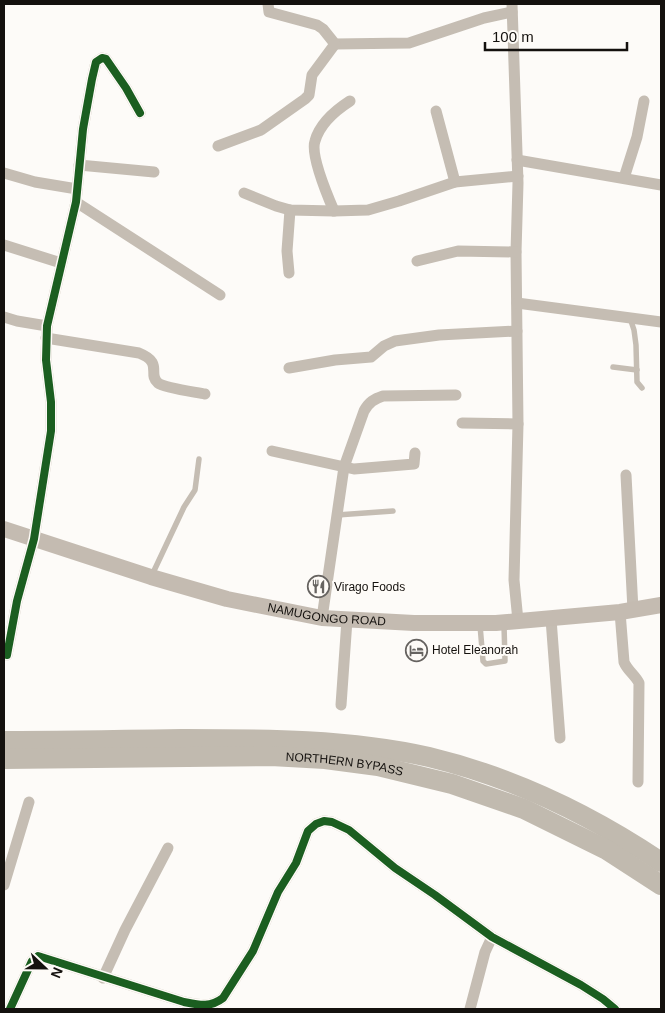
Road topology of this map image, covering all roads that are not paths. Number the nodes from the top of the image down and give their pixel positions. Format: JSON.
{"nodes":[{"id":1,"x":268,"y":4,"type":"edge"},
{"id":2,"x":512,"y":8,"type":"edge"},
{"id":3,"x":335,"y":44,"type":"junction"},
{"id":4,"x":350,"y":101,"type":"dead end"},
{"id":5,"x":644,"y":101,"type":"dead end"},
{"id":6,"x":436,"y":111,"type":"dead end"},
{"id":7,"x":140,"y":113,"type":"dead end"},
{"id":8,"x":218,"y":146,"type":"dead end"},
{"id":9,"x":517,"y":160,"type":"junction"},
{"id":10,"x":79,"y":165,"type":"junction"},
{"id":11,"x":154,"y":172,"type":"dead end"},
{"id":12,"x":4,"y":173,"type":"edge"},
{"id":13,"x":518,"y":176,"type":"junction"},
{"id":14,"x":624,"y":178,"type":"junction"},
{"id":15,"x":455,"y":182,"type":"junction"},
{"id":16,"x":661,"y":185,"type":"edge"},
{"id":17,"x":77,"y":190,"type":"junction"},
{"id":18,"x":244,"y":193,"type":"dead end"},
{"id":19,"x":76,"y":202,"type":"junction"},
{"id":20,"x":290,"y":210,"type":"junction"},
{"id":21,"x":334,"y":211,"type":"junction"},
{"id":22,"x":4,"y":245,"type":"edge"},
{"id":23,"x":516,"y":252,"type":"junction"},
{"id":24,"x":417,"y":261,"type":"dead end"},
{"id":25,"x":61,"y":263,"type":"junction"},
{"id":26,"x":289,"y":273,"type":"dead end"},
{"id":27,"x":220,"y":295,"type":"dead end"},
{"id":28,"x":517,"y":303,"type":"junction"},
{"id":29,"x":4,"y":317,"type":"edge"},
{"id":30,"x":630,"y":318,"type":"junction"},
{"id":31,"x":661,"y":322,"type":"edge"},
{"id":32,"x":517,"y":331,"type":"junction"},
{"id":33,"x":46,"y":332,"type":"junction"},
{"id":34,"x":613,"y":367,"type":"dead end"},
{"id":35,"x":289,"y":368,"type":"dead end"},
{"id":36,"x":637,"y":370,"type":"junction"},
{"id":37,"x":642,"y":388,"type":"dead end"},
{"id":38,"x":205,"y":394,"type":"dead end"},
{"id":39,"x":456,"y":395,"type":"dead end"},
{"id":40,"x":462,"y":423,"type":"dead end"},
{"id":41,"x":518,"y":424,"type":"junction"},
{"id":42,"x":272,"y":451,"type":"dead end"},
{"id":43,"x":415,"y":453,"type":"dead end"},
{"id":44,"x":199,"y":459,"type":"dead end"},
{"id":45,"x":344,"y":467,"type":"junction"},
{"id":46,"x":626,"y":475,"type":"dead end"},
{"id":47,"x":393,"y":512,"type":"dead end"},
{"id":48,"x":337,"y":514,"type":"junction"},
{"id":49,"x":4,"y":529,"type":"edge"},
{"id":50,"x":34,"y":539,"type":"junction"},
{"id":51,"x":151,"y":577,"type":"junction"},
{"id":52,"x":661,"y":605,"type":"edge"},
{"id":53,"x":627,"y":611,"type":"junction"},
{"id":54,"x":322,"y":618,"type":"junction"},
{"id":55,"x":551,"y":619,"type":"junction"},
{"id":56,"x":347,"y":620,"type":"junction"},
{"id":57,"x":511,"y":622,"type":"junction"},
{"id":58,"x":480,"y":623,"type":"junction"},
{"id":59,"x":7,"y":655,"type":"dead end"},
{"id":60,"x":341,"y":705,"type":"dead end"},
{"id":61,"x":560,"y":738,"type":"dead end"},
{"id":62,"x":4,"y":741,"type":"edge"},
{"id":63,"x":4,"y":759,"type":"edge"},
{"id":64,"x":638,"y":782,"type":"dead end"},
{"id":65,"x":29,"y":802,"type":"dead end"},
{"id":66,"x":168,"y":848,"type":"dead end"},
{"id":67,"x":661,"y":862,"type":"edge"},
{"id":68,"x":4,"y":885,"type":"edge"},
{"id":69,"x":661,"y":885,"type":"edge"},
{"id":70,"x":492,"y":937,"type":"junction"},
{"id":71,"x":103,"y":978,"type":"junction"},
{"id":72,"x":10,"y":1009,"type":"edge"},
{"id":73,"x":470,"y":1009,"type":"edge"},
{"id":74,"x":615,"y":1009,"type":"edge"}],
"edges":[{"from":1,"to":3,"type":"street"},
{"from":2,"to":3,"type":"street"},
{"from":2,"to":9,"type":"street"},
{"from":3,"to":8,"type":"street"},
{"from":4,"to":21,"type":"street"},
{"from":5,"to":14,"type":"street"},
{"from":6,"to":15,"type":"street"},
{"from":7,"to":10,"type":"street"},
{"from":9,"to":13,"type":"street"},
{"from":9,"to":14,"type":"street"},
{"from":10,"to":11,"type":"street"},
{"from":10,"to":17,"type":"street"},
{"from":12,"to":17,"type":"street"},
{"from":13,"to":15,"type":"street"},
{"from":13,"to":23,"type":"street"},
{"from":14,"to":16,"type":"street"},
{"from":15,"to":21,"type":"street"},
{"from":17,"to":19,"type":"street"},
{"from":18,"to":20,"type":"street"},
{"from":19,"to":25,"type":"street"},
{"from":19,"to":27,"type":"street"},
{"from":20,"to":21,"type":"street"},
{"from":20,"to":26,"type":"street"},
{"from":22,"to":25,"type":"street"},
{"from":23,"to":24,"type":"street"},
{"from":23,"to":28,"type":"street"},
{"from":25,"to":33,"type":"street"},
{"from":28,"to":30,"type":"street"},
{"from":28,"to":32,"type":"street"},
{"from":29,"to":33,"type":"street"},
{"from":30,"to":31,"type":"street"},
{"from":30,"to":36,"type":"lane"},
{"from":32,"to":35,"type":"street"},
{"from":32,"to":41,"type":"street"},
{"from":33,"to":38,"type":"street"},
{"from":33,"to":50,"type":"street"},
{"from":34,"to":36,"type":"lane"},
{"from":36,"to":37,"type":"lane"},
{"from":39,"to":45,"type":"street"},
{"from":40,"to":41,"type":"street"},
{"from":41,"to":57,"type":"street"},
{"from":42,"to":45,"type":"street"},
{"from":43,"to":45,"type":"street"},
{"from":44,"to":51,"type":"lane"},
{"from":45,"to":48,"type":"street"},
{"from":46,"to":53,"type":"street"},
{"from":47,"to":48,"type":"lane"},
{"from":48,"to":54,"type":"street"},
{"from":49,"to":50,"type":"main road","name":"NAMUGONGO ROAD"},
{"from":50,"to":51,"type":"main road","name":"NAMUGONGO ROAD"},
{"from":50,"to":59,"type":"street"},
{"from":51,"to":54,"type":"main road","name":"NAMUGONGO ROAD"},
{"from":52,"to":53,"type":"main road","name":"NAMUGONGO ROAD"},
{"from":53,"to":55,"type":"main road","name":"NAMUGONGO ROAD"},
{"from":53,"to":64,"type":"street"},
{"from":54,"to":56,"type":"main road","name":"NAMUGONGO ROAD"},
{"from":55,"to":57,"type":"main road","name":"NAMUGONGO ROAD"},
{"from":55,"to":61,"type":"street"},
{"from":56,"to":58,"type":"main road","name":"NAMUGONGO ROAD"},
{"from":56,"to":60,"type":"street"},
{"from":57,"to":58,"type":"main road","name":"NAMUGONGO ROAD"},
{"from":57,"to":58,"type":"lane"},
{"from":62,"to":67,"type":"highway","name":"NORTHERN BYPASS"},
{"from":63,"to":69,"type":"highway","name":"NORTHERN BYPASS"},
{"from":65,"to":68,"type":"street"},
{"from":66,"to":71,"type":"street"},
{"from":70,"to":71,"type":"street"},
{"from":70,"to":73,"type":"street"},
{"from":70,"to":74,"type":"street"},
{"from":71,"to":72,"type":"street"}]}
